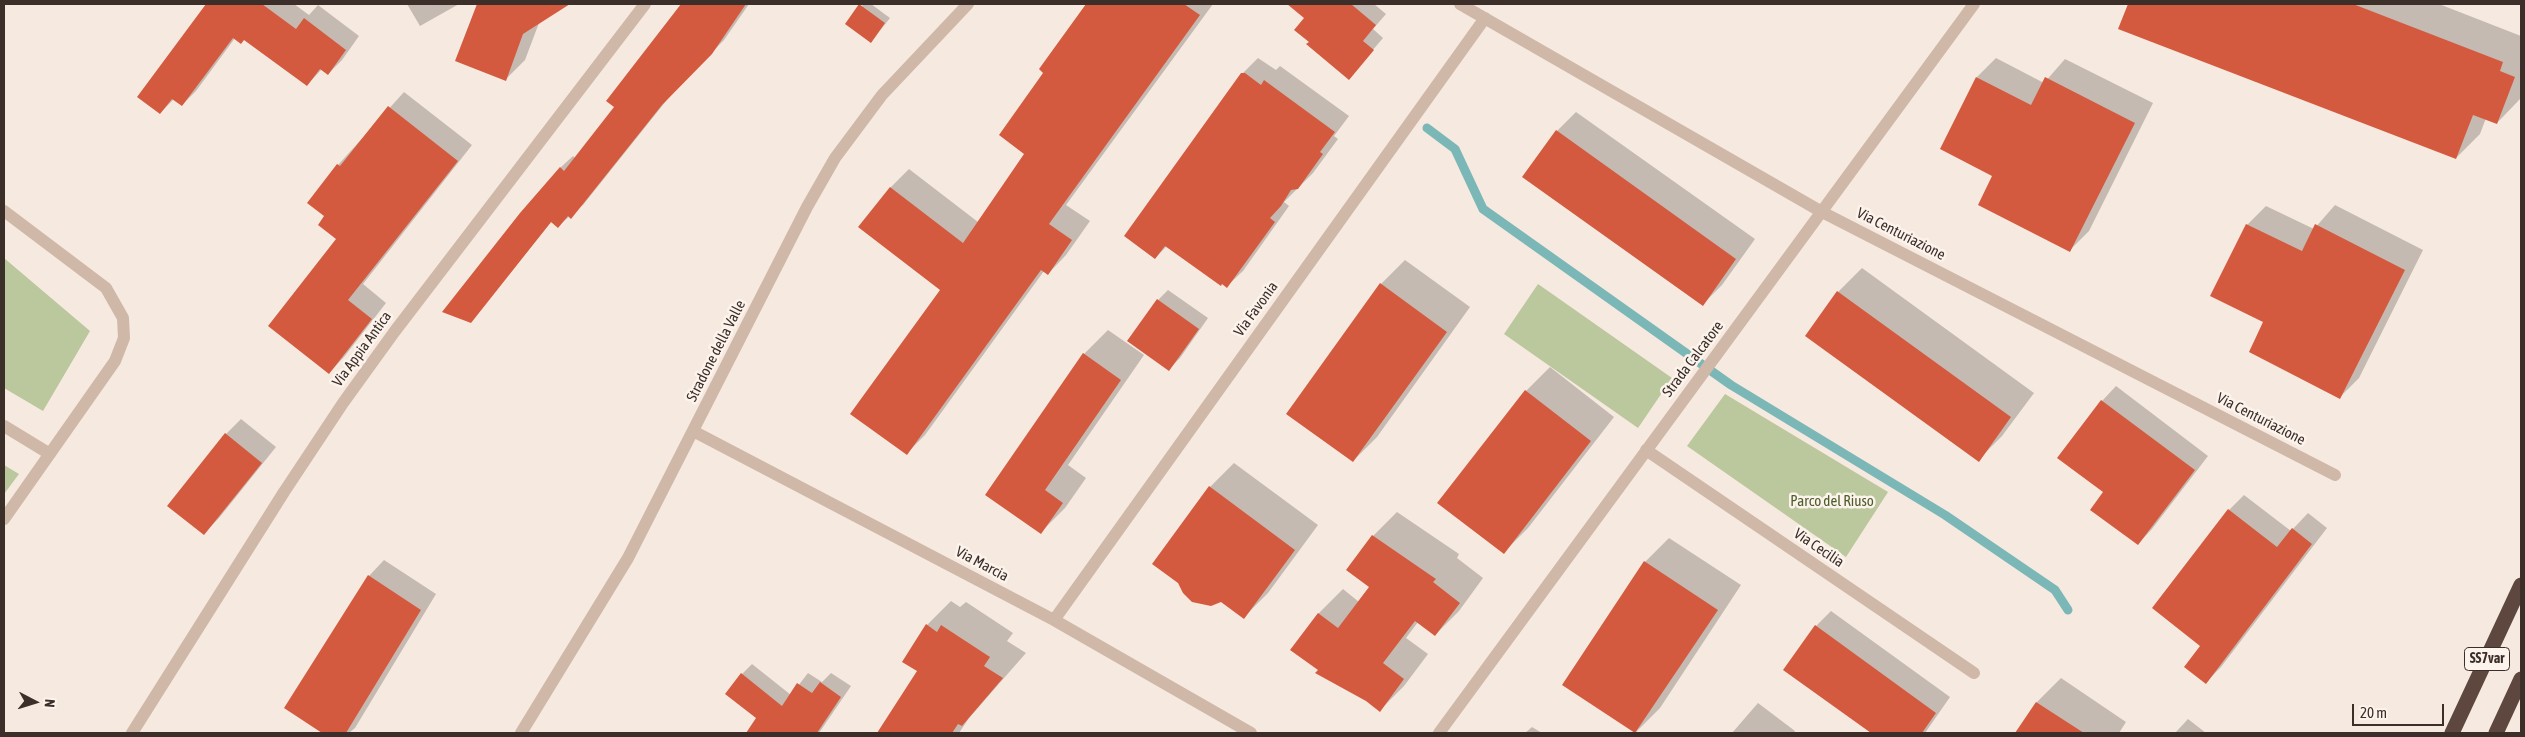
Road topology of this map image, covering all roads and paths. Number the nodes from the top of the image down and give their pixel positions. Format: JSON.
{"nodes":[{"id":1,"x":645,"y":4,"type":"edge"},
{"id":2,"x":968,"y":4,"type":"edge"},
{"id":3,"x":1460,"y":4,"type":"edge"},
{"id":4,"x":1974,"y":4,"type":"edge"},
{"id":5,"x":1485,"y":18,"type":"junction"},
{"id":6,"x":4,"y":211,"type":"edge"},
{"id":7,"x":1822,"y":212,"type":"junction"},
{"id":8,"x":4,"y":426,"type":"edge"},
{"id":9,"x":693,"y":431,"type":"junction"},
{"id":10,"x":1646,"y":450,"type":"junction"},
{"id":11,"x":50,"y":454,"type":"junction"},
{"id":12,"x":2335,"y":475,"type":"dead end"},
{"id":13,"x":4,"y":519,"type":"edge"},
{"id":14,"x":2521,"y":585,"type":"edge"},
{"id":15,"x":1054,"y":620,"type":"junction"},
{"id":16,"x":1974,"y":673,"type":"dead end"},
{"id":17,"x":2521,"y":679,"type":"edge"},
{"id":18,"x":132,"y":733,"type":"edge"},
{"id":19,"x":521,"y":733,"type":"edge"},
{"id":20,"x":1251,"y":733,"type":"edge"},
{"id":21,"x":1439,"y":733,"type":"edge"},
{"id":22,"x":2452,"y":733,"type":"edge"},
{"id":23,"x":2496,"y":733,"type":"edge"}],
"edges":[{"from":1,"to":18,"type":"street","name":"Via Appia Antica"},
{"from":2,"to":9,"type":"street","name":"Stradone della Valle"},
{"from":3,"to":5,"type":"street","name":"Via Centuriazione"},
{"from":4,"to":7,"type":"street","name":"Strada Calcatore"},
{"from":5,"to":7,"type":"street","name":"Via Centuriazione"},
{"from":5,"to":15,"type":"street","name":"Via Favonia"},
{"from":6,"to":11,"type":"street"},
{"from":7,"to":10,"type":"street","name":"Strada Calcatore"},
{"from":7,"to":12,"type":"street","name":"Via Centuriazione"},
{"from":8,"to":11,"type":"street"},
{"from":9,"to":15,"type":"street","name":"Via Marcia"},
{"from":9,"to":19,"type":"street","name":"Stradone della Valle"},
{"from":10,"to":16,"type":"street","name":"Via Cecilia"},
{"from":10,"to":21,"type":"street","name":"Strada Calcatore"},
{"from":11,"to":13,"type":"street"},
{"from":14,"to":22,"type":"highway","number":"SS7var"},
{"from":15,"to":20,"type":"street","name":"Via Marcia"},
{"from":17,"to":23,"type":"highway","number":"SS7var"}]}
